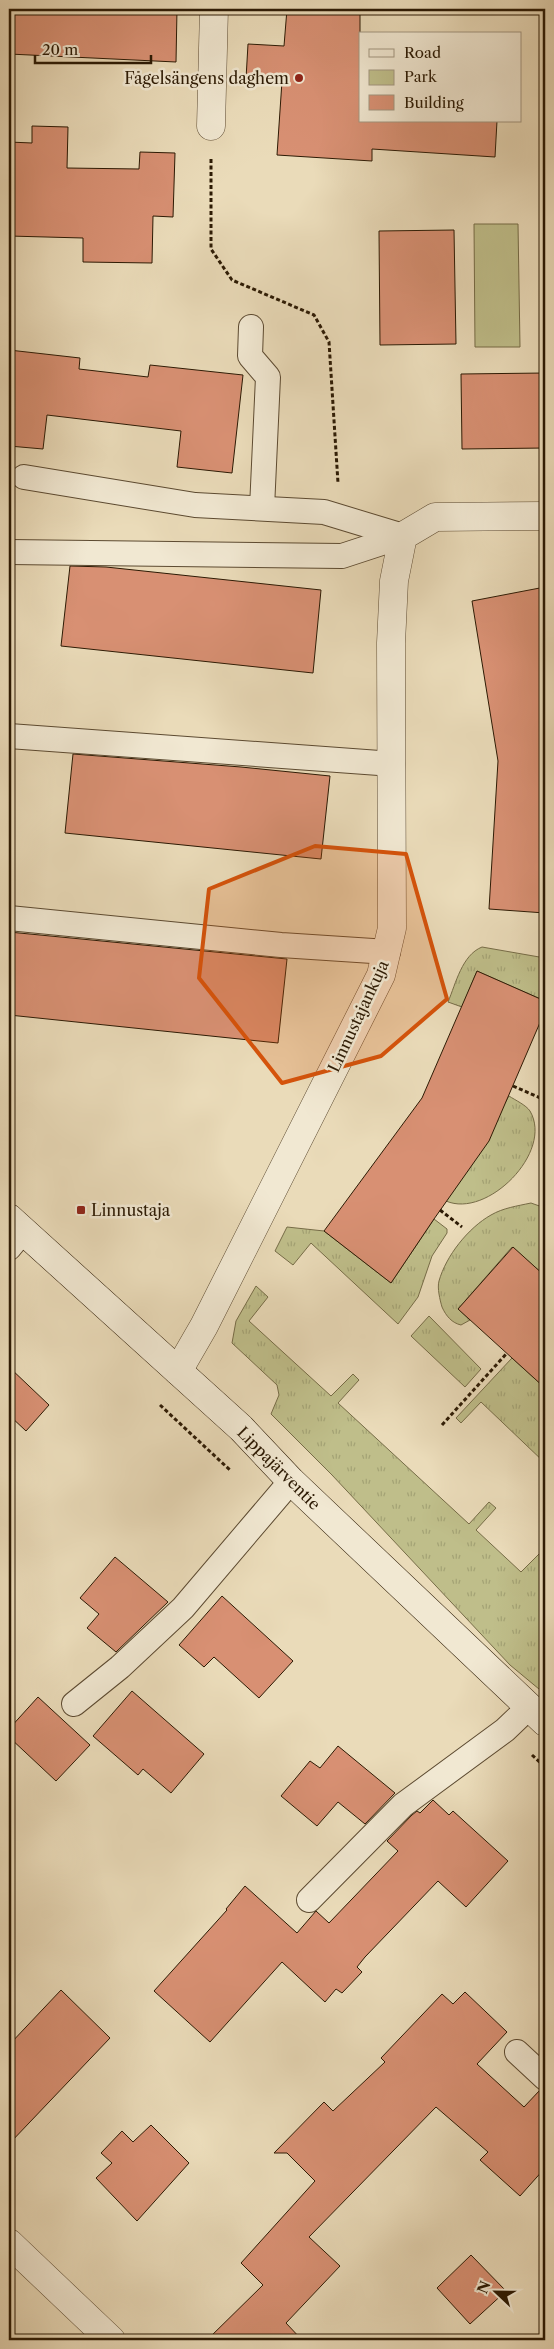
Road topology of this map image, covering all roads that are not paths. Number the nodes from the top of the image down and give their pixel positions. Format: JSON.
{"nodes":[{"id":1,"x":214,"y":9,"type":"edge"},
{"id":2,"x":211,"y":126,"type":"dead end"},
{"id":3,"x":251,"y":327,"type":"dead end"},
{"id":4,"x":24,"y":477,"type":"dead end"},
{"id":5,"x":262,"y":508,"type":"junction"},
{"id":6,"x":545,"y":516,"type":"edge"},
{"id":7,"x":403,"y":536,"type":"junction"},
{"id":8,"x":9,"y":552,"type":"edge"},
{"id":9,"x":9,"y":736,"type":"edge"},
{"id":10,"x":393,"y":764,"type":"junction"},
{"id":11,"x":9,"y":918,"type":"edge"},
{"id":12,"x":388,"y":952,"type":"junction"},
{"id":13,"x":13,"y":1232,"type":"edge"},
{"id":14,"x":178,"y":1372,"type":"junction"},
{"id":15,"x":290,"y":1481,"type":"junction"},
{"id":16,"x":74,"y":1704,"type":"dead end"},
{"id":17,"x":537,"y":1715,"type":"edge"},
{"id":18,"x":309,"y":1900,"type":"dead end"},
{"id":19,"x":517,"y":2052,"type":"dead end"},
{"id":20,"x":545,"y":2078,"type":"edge"},
{"id":21,"x":9,"y":2243,"type":"edge"},
{"id":22,"x":112,"y":2340,"type":"edge"}],
"edges":[{"from":1,"to":2,"type":"street"},
{"from":3,"to":5,"type":"lane"},
{"from":4,"to":5,"type":"lane"},
{"from":5,"to":7,"type":"lane"},
{"from":6,"to":7,"type":"street"},
{"from":7,"to":8,"type":"lane"},
{"from":7,"to":10,"type":"street","name":"Linnustajankuja"},
{"from":9,"to":10,"type":"lane"},
{"from":10,"to":12,"type":"street","name":"Linnustajankuja"},
{"from":11,"to":12,"type":"lane"},
{"from":12,"to":14,"type":"street","name":"Linnustajankuja"},
{"from":13,"to":14,"type":"street","name":"Lippajärventie"},
{"from":14,"to":15,"type":"street","name":"Lippajärventie"},
{"from":15,"to":16,"type":"lane"},
{"from":15,"to":17,"type":"street","name":"Lippajärventie"},
{"from":17,"to":18,"type":"lane"},
{"from":19,"to":20,"type":"lane"},
{"from":21,"to":22,"type":"street"}]}
